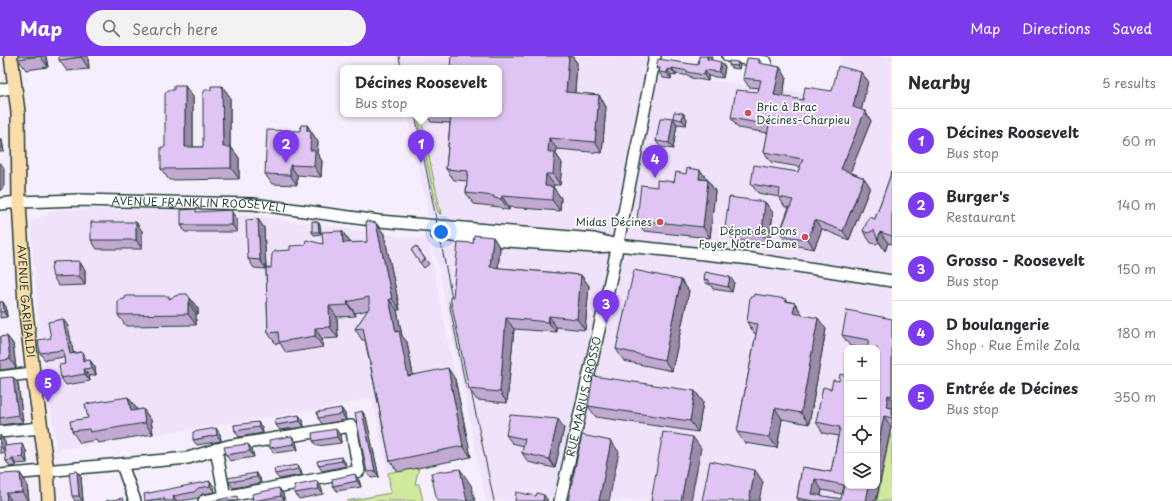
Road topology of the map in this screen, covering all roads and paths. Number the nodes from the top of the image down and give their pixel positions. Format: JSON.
{"nodes":[{"id":1,"x":11,"y":56,"type":"edge"},
{"id":2,"x":655,"y":56,"type":"edge"},
{"id":3,"x":728,"y":56,"type":"edge"},
{"id":4,"x":766,"y":62,"type":"dead end"},
{"id":5,"x":15,"y":88,"type":"junction"},
{"id":6,"x":0,"y":90,"type":"edge"},
{"id":7,"x":19,"y":202,"type":"junction"},
{"id":8,"x":0,"y":204,"type":"edge"},
{"id":9,"x":617,"y":246,"type":"junction"},
{"id":10,"x":892,"y":281,"type":"edge"},
{"id":11,"x":33,"y":373,"type":"junction"},
{"id":12,"x":0,"y":377,"type":"edge"},
{"id":13,"x":40,"y":428,"type":"junction"},
{"id":14,"x":0,"y":432,"type":"edge"},
{"id":15,"x":216,"y":449,"type":"junction"},
{"id":16,"x":122,"y":464,"type":"junction"},
{"id":17,"x":47,"y":471,"type":"junction"},
{"id":18,"x":0,"y":475,"type":"edge"},
{"id":19,"x":225,"y":497,"type":"junction"},
{"id":20,"x":48,"y":501,"type":"edge"},
{"id":21,"x":58,"y":501,"type":"edge"},
{"id":22,"x":135,"y":501,"type":"edge"},
{"id":23,"x":204,"y":501,"type":"edge"},
{"id":24,"x":560,"y":501,"type":"edge"}],
"edges":[{"from":1,"to":5,"type":"main road","name":"AVENUE GARIBALDI"},
{"from":2,"to":9,"type":"street","name":"RUE MARIUS GROSSO"},
{"from":3,"to":4,"type":"street"},
{"from":5,"to":6,"type":"street"},
{"from":5,"to":7,"type":"main road","name":"AVENUE GARIBALDI"},
{"from":7,"to":8,"type":"street","name":"AVENUE FRANKLIN ROOSEVELT"},
{"from":7,"to":9,"type":"street","name":"AVENUE FRANKLIN ROOSEVELT"},
{"from":7,"to":11,"type":"main road","name":"AVENUE GARIBALDI"},
{"from":9,"to":10,"type":"street","name":"AVENUE FRANKLIN ROOSEVELT"},
{"from":9,"to":24,"type":"street","name":"RUE MARIUS GROSSO"},
{"from":11,"to":12,"type":"street"},
{"from":11,"to":13,"type":"main road","name":"AVENUE GARIBALDI"},
{"from":13,"to":14,"type":"street"},
{"from":13,"to":17,"type":"main road","name":"AVENUE GARIBALDI"},
{"from":15,"to":16,"type":"street"},
{"from":15,"to":19,"type":"street"},
{"from":15,"to":19,"type":"street"},
{"from":16,"to":17,"type":"street"},
{"from":16,"to":22,"type":"street"},
{"from":17,"to":18,"type":"street"},
{"from":17,"to":20,"type":"main road","name":"AVENUE GARIBALDI"},
{"from":17,"to":21,"type":"main road","name":"AVENUE GARIBALDI"},
{"from":19,"to":23,"type":"street"}]}
